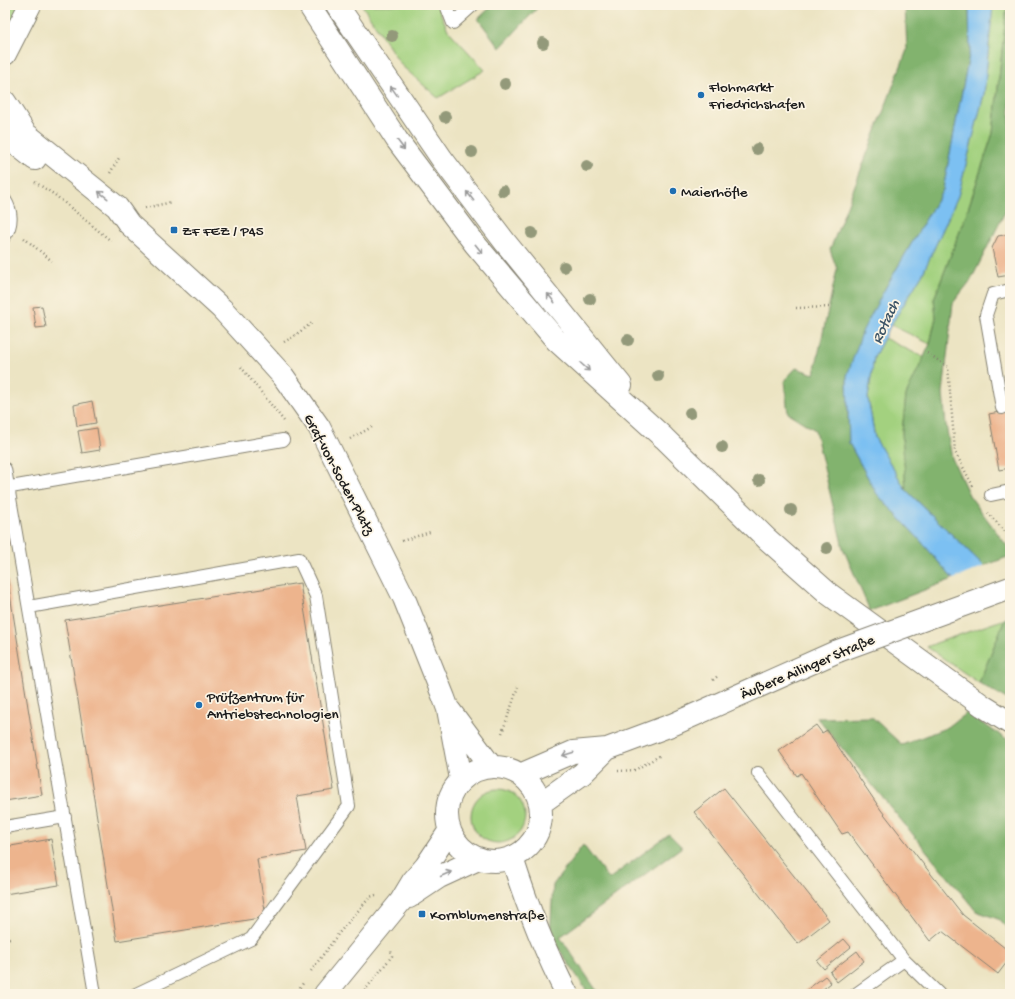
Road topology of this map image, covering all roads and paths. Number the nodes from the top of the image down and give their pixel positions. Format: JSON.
{"nodes":[{"id":1,"x":30,"y":5,"type":"edge"},
{"id":2,"x":296,"y":5,"type":"edge"},
{"id":3,"x":310,"y":5,"type":"edge"},
{"id":4,"x":337,"y":5,"type":"edge"},
{"id":5,"x":446,"y":5,"type":"edge"},
{"id":6,"x":473,"y":5,"type":"edge"},
{"id":7,"x":5,"y":54,"type":"edge"},
{"id":8,"x":340,"y":54,"type":"junction"},
{"id":9,"x":5,"y":102,"type":"edge"},
{"id":10,"x":5,"y":139,"type":"edge"},
{"id":11,"x":119,"y":158,"type":"dead end"},
{"id":12,"x":106,"y":177,"type":"dead end"},
{"id":13,"x":30,"y":180,"type":"dead end"},
{"id":14,"x":5,"y":200,"type":"edge"},
{"id":15,"x":172,"y":202,"type":"dead end"},
{"id":16,"x":136,"y":217,"type":"junction"},
{"id":17,"x":7,"y":231,"type":"edge"},
{"id":18,"x":116,"y":245,"type":"dead end"},
{"id":19,"x":52,"y":261,"type":"dead end"},
{"id":20,"x":1010,"y":290,"type":"edge"},
{"id":21,"x":831,"y":307,"type":"dead end"},
{"id":22,"x":796,"y":308,"type":"dead end"},
{"id":23,"x":312,"y":323,"type":"dead end"},
{"id":24,"x":282,"y":342,"type":"dead end"},
{"id":25,"x":927,"y":353,"type":"dead end"},
{"id":26,"x":235,"y":361,"type":"dead end"},
{"id":27,"x":1002,"y":408,"type":"dead end"},
{"id":28,"x":287,"y":425,"type":"dead end"},
{"id":29,"x":372,"y":427,"type":"dead end"},
{"id":30,"x":664,"y":438,"type":"junction"},
{"id":31,"x":283,"y":440,"type":"dead end"},
{"id":32,"x":348,"y":440,"type":"dead end"},
{"id":33,"x":5,"y":469,"type":"edge"},
{"id":34,"x":7,"y":487,"type":"edge"},
{"id":35,"x":975,"y":490,"type":"dead end"},
{"id":36,"x":1010,"y":491,"type":"edge"},
{"id":37,"x":991,"y":495,"type":"dead end"},
{"id":38,"x":984,"y":509,"type":"dead end"},
{"id":39,"x":430,"y":532,"type":"dead end"},
{"id":40,"x":1010,"y":537,"type":"edge"},
{"id":41,"x":400,"y":542,"type":"dead end"},
{"id":42,"x":1010,"y":588,"type":"edge"},
{"id":43,"x":29,"y":607,"type":"junction"},
{"id":44,"x":518,"y":687,"type":"dead end"},
{"id":45,"x":448,"y":709,"type":"junction"},
{"id":46,"x":1010,"y":723,"type":"edge"},
{"id":47,"x":502,"y":733,"type":"dead end"},
{"id":48,"x":607,"y":749,"type":"junction"},
{"id":49,"x":491,"y":766,"type":"junction"},
{"id":50,"x":758,"y":773,"type":"dead end"},
{"id":51,"x":522,"y":774,"type":"junction"},
{"id":52,"x":461,"y":780,"type":"junction"},
{"id":53,"x":541,"y":803,"type":"junction"},
{"id":54,"x":65,"y":817,"type":"junction"},
{"id":55,"x":5,"y":827,"type":"edge"},
{"id":56,"x":450,"y":830,"type":"junction"},
{"id":57,"x":512,"y":858,"type":"junction"},
{"id":58,"x":478,"y":859,"type":"junction"},
{"id":59,"x":370,"y":897,"type":"dead end"},
{"id":60,"x":401,"y":902,"type":"junction"},
{"id":61,"x":10,"y":938,"type":"dead end"},
{"id":62,"x":5,"y":939,"type":"edge"},
{"id":63,"x":904,"y":960,"type":"junction"},
{"id":64,"x":311,"y":972,"type":"dead end"},
{"id":65,"x":306,"y":978,"type":"dead end"},
{"id":66,"x":95,"y":994,"type":"edge"},
{"id":67,"x":136,"y":994,"type":"edge"},
{"id":68,"x":295,"y":994,"type":"edge"},
{"id":69,"x":325,"y":994,"type":"edge"},
{"id":70,"x":567,"y":994,"type":"edge"},
{"id":71,"x":856,"y":994,"type":"edge"},
{"id":72,"x":939,"y":994,"type":"edge"}],
"edges":[{"from":1,"to":7,"type":"main road"},
{"from":2,"to":8,"type":"main road"},
{"from":3,"to":8,"type":"main road"},
{"from":30,"to":4,"type":"main road","one_way":true},
{"from":5,"to":6,"type":"lane"},
{"from":8,"to":30,"type":"main road","one_way":true},
{"from":16,"to":9,"type":"main road","name":"Graf-von-Soden-Platz","one_way":true},
{"from":10,"to":16,"type":"main road","name":"Graf-von-Soden-Platz"},
{"from":11,"to":12,"type":"path"},
{"from":13,"to":18,"type":"path"},
{"from":14,"to":17,"type":"lane"},
{"from":15,"to":16,"type":"path"},
{"from":16,"to":45,"type":"main road","name":"Graf-von-Soden-Platz"},
{"from":17,"to":19,"type":"path"},
{"from":20,"to":27,"type":"lane"},
{"from":21,"to":22,"type":"path"},
{"from":23,"to":24,"type":"path"},
{"from":25,"to":35,"type":"path"},
{"from":26,"to":28,"type":"path"},
{"from":29,"to":32,"type":"path"},
{"from":30,"to":46,"type":"main road"},
{"from":31,"to":34,"type":"lane"},
{"from":33,"to":34,"type":"lane"},
{"from":34,"to":43,"type":"lane"},
{"from":36,"to":37,"type":"lane"},
{"from":38,"to":40,"type":"path"},
{"from":39,"to":41,"type":"path"},
{"from":42,"to":48,"type":"main road","name":"Äußere Ailinger Straße","bridge":true},
{"from":43,"to":54,"type":"lane"},
{"from":43,"to":67,"type":"lane"},
{"from":44,"to":47,"type":"path"},
{"from":45,"to":49,"type":"main road","name":"Graf-von-Soden-Platz"},
{"from":45,"to":52,"type":"main road","name":"Graf-von-Soden-Platz"},
{"from":48,"to":51,"type":"main road","name":"Äußere Ailinger Straße","one_way":true},
{"from":48,"to":53,"type":"main road","name":"Äußere Ailinger Straße"},
{"from":49,"to":51,"type":"main road"},
{"from":49,"to":52,"type":"main road"},
{"from":50,"to":63,"type":"lane"},
{"from":51,"to":53,"type":"main road"},
{"from":52,"to":56,"type":"main road"},
{"from":53,"to":57,"type":"main road"},
{"from":54,"to":55,"type":"lane"},
{"from":54,"to":66,"type":"lane"},
{"from":56,"to":58,"type":"main road"},
{"from":56,"to":60,"type":"main road"},
{"from":57,"to":58,"type":"main road"},
{"from":57,"to":70,"type":"main road"},
{"from":60,"to":58,"type":"main road","one_way":true},
{"from":59,"to":64,"type":"path"},
{"from":60,"to":69,"type":"main road"},
{"from":61,"to":62,"type":"path"},
{"from":63,"to":71,"type":"lane"},
{"from":63,"to":72,"type":"lane"},
{"from":65,"to":68,"type":"path"}]}
